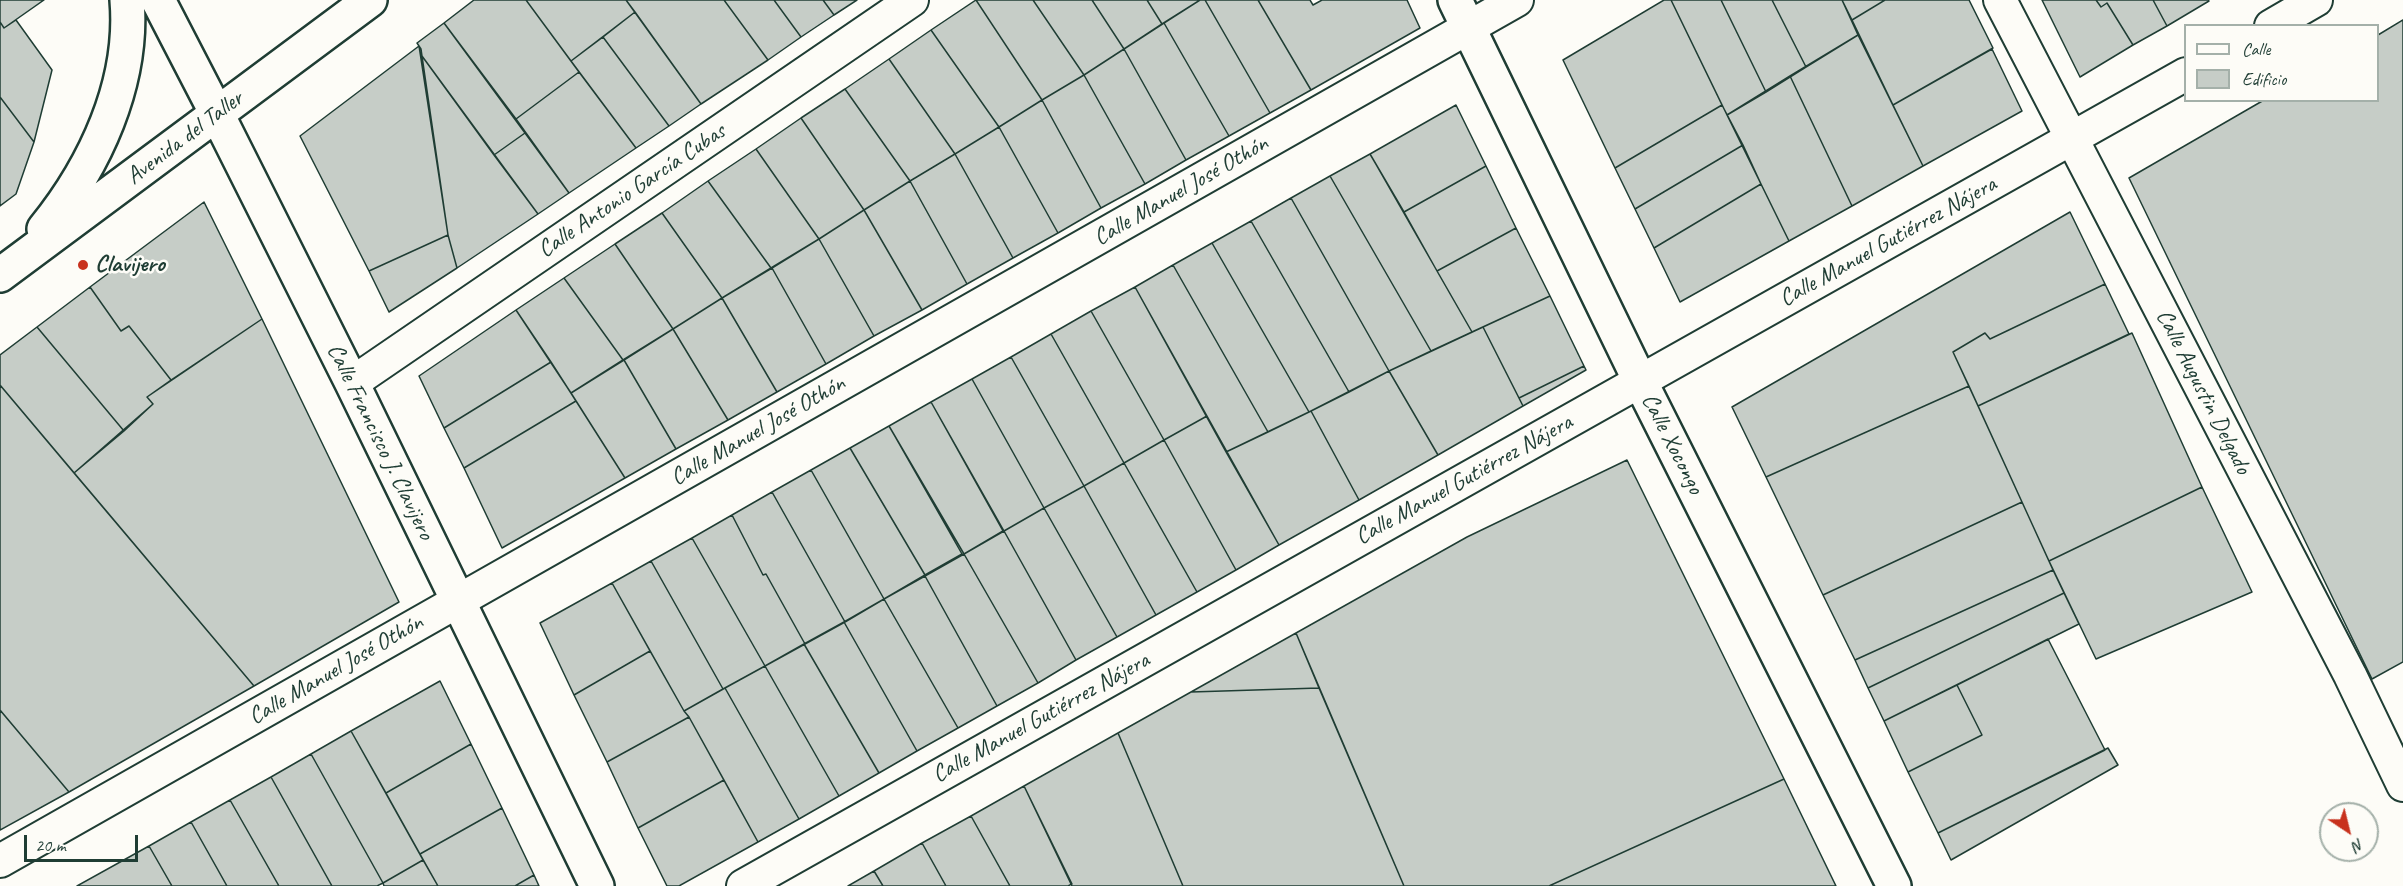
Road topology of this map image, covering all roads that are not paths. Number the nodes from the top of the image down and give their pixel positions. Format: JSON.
{"nodes":[{"id":1,"x":127,"y":0,"type":"edge"},
{"id":2,"x":158,"y":0,"type":"edge"},
{"id":3,"x":370,"y":0,"type":"edge"},
{"id":4,"x":912,"y":0,"type":"edge"},
{"id":5,"x":1517,"y":0,"type":"edge"},
{"id":6,"x":2000,"y":0,"type":"edge"},
{"id":7,"x":2316,"y":0,"type":"edge"},
{"id":8,"x":1462,"y":14,"type":"edge"},
{"id":9,"x":2274,"y":24,"type":"edge"},
{"id":10,"x":2184,"y":75,"type":"edge"},
{"id":11,"x":217,"y":114,"type":"junction"},
{"id":12,"x":2072,"y":138,"type":"junction"},
{"id":13,"x":9,"y":268,"type":"edge"},
{"id":14,"x":1640,"y":381,"type":"junction"},
{"id":15,"x":352,"y":383,"type":"junction"},
{"id":16,"x":457,"y":601,"type":"junction"},
{"id":17,"x":2403,"y":785,"type":"edge"},
{"id":18,"x":0,"y":861,"type":"edge"},
{"id":19,"x":597,"y":886,"type":"edge"},
{"id":20,"x":742,"y":886,"type":"edge"},
{"id":21,"x":1894,"y":886,"type":"edge"}],
"edges":[{"from":1,"to":13,"type":"street"},
{"from":2,"to":11,"type":"street","name":"Calle Francisco J. Clavijero"},
{"from":3,"to":11,"type":"street","name":"Avenida del Taller"},
{"from":4,"to":15,"type":"street","name":"Calle Antonio García Cubas"},
{"from":5,"to":8,"type":"street","name":"Calle Manuel José Othón"},
{"from":6,"to":12,"type":"street","name":"Calle Augustin Delgado"},
{"from":7,"to":9,"type":"street"},
{"from":8,"to":14,"type":"street","name":"Calle Xocongo"},
{"from":8,"to":16,"type":"street","name":"Calle Manuel José Othón"},
{"from":10,"to":12,"type":"street","name":"Calle Manuel Gutiérrez Nájera"},
{"from":11,"to":13,"type":"street","name":"Avenida del Taller"},
{"from":11,"to":15,"type":"street","name":"Calle Francisco J. Clavijero"},
{"from":12,"to":14,"type":"street","name":"Calle Manuel Gutiérrez Nájera"},
{"from":12,"to":17,"type":"street","name":"Calle Augustin Delgado"},
{"from":14,"to":20,"type":"street","name":"Calle Manuel Gutiérrez Nájera"},
{"from":14,"to":21,"type":"street","name":"Calle Xocongo"},
{"from":15,"to":16,"type":"street","name":"Calle Francisco J. Clavijero"},
{"from":16,"to":18,"type":"street","name":"Calle Manuel José Othón"},
{"from":16,"to":19,"type":"street","name":"Calle Francisco J. Clavijero"}]}
